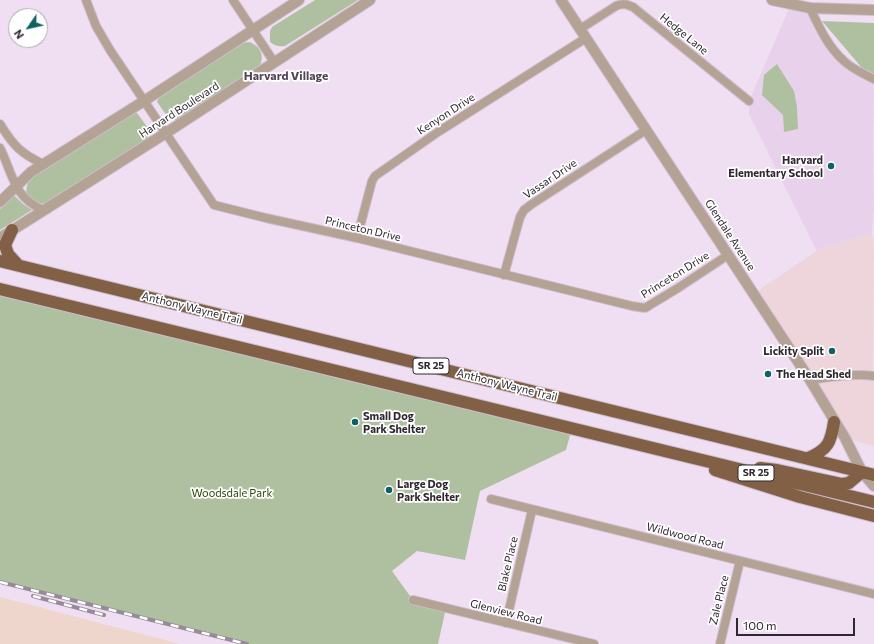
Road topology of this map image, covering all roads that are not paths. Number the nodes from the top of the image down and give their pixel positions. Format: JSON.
{"nodes":[{"id":1,"x":86,"y":0,"type":"edge"},
{"id":2,"x":233,"y":0,"type":"edge"},
{"id":3,"x":299,"y":0,"type":"edge"},
{"id":4,"x":370,"y":0,"type":"edge"},
{"id":5,"x":561,"y":0,"type":"edge"},
{"id":6,"x":772,"y":0,"type":"edge"},
{"id":7,"x":810,"y":8,"type":"junction"},
{"id":8,"x":874,"y":10,"type":"edge"},
{"id":9,"x":580,"y":29,"type":"junction"},
{"id":10,"x":253,"y":30,"type":"junction"},
{"id":11,"x":586,"y":38,"type":"junction"},
{"id":12,"x":274,"y":62,"type":"junction"},
{"id":13,"x":874,"y":79,"type":"edge"},
{"id":14,"x":144,"y":101,"type":"junction"},
{"id":15,"x":749,"y":101,"type":"dead end"},
{"id":16,"x":1,"y":129,"type":"edge"},
{"id":17,"x":646,"y":130,"type":"junction"},
{"id":18,"x":166,"y":133,"type":"junction"},
{"id":19,"x":0,"y":148,"type":"edge"},
{"id":20,"x":43,"y":164,"type":"junction"},
{"id":21,"x":16,"y":186,"type":"junction"},
{"id":22,"x":0,"y":202,"type":"edge"},
{"id":23,"x":43,"y":210,"type":"junction"},
{"id":24,"x":12,"y":230,"type":"junction"},
{"id":25,"x":0,"y":238,"type":"edge"},
{"id":26,"x":357,"y":238,"type":"junction"},
{"id":27,"x":728,"y":255,"type":"junction"},
{"id":28,"x":0,"y":261,"type":"edge"},
{"id":29,"x":18,"y":265,"type":"junction"},
{"id":30,"x":504,"y":275,"type":"junction"},
{"id":31,"x":0,"y":289,"type":"edge"},
{"id":32,"x":874,"y":376,"type":"edge"},
{"id":33,"x":810,"y":380,"type":"junction"},
{"id":34,"x":834,"y":422,"type":"junction"},
{"id":35,"x":639,"y":444,"type":"junction"},
{"id":36,"x":808,"y":458,"type":"junction"},
{"id":37,"x":713,"y":462,"type":"junction"},
{"id":38,"x":868,"y":473,"type":"edge"},
{"id":39,"x":874,"y":486,"type":"edge"},
{"id":40,"x":491,"y":499,"type":"dead end"},
{"id":41,"x":874,"y":502,"type":"edge"},
{"id":42,"x":532,"y":510,"type":"junction"},
{"id":43,"x":874,"y":516,"type":"edge"},
{"id":44,"x":740,"y":561,"type":"junction"},
{"id":45,"x":874,"y":594,"type":"edge"},
{"id":46,"x":413,"y":600,"type":"dead end"},
{"id":47,"x":506,"y":623,"type":"junction"},
{"id":48,"x":594,"y":644,"type":"edge"},
{"id":49,"x":720,"y":644,"type":"edge"}],
"edges":[{"from":1,"to":14,"type":"street","name":"Princeton Drive"},
{"from":2,"to":10,"type":"street"},
{"from":3,"to":10,"type":"street"},
{"from":4,"to":12,"type":"street","name":"Harvard Boulevard"},
{"from":5,"to":9,"type":"street","name":"Glendale Avenue"},
{"from":6,"to":7,"type":"street"},
{"from":7,"to":8,"type":"street"},
{"from":7,"to":13,"type":"street"},
{"from":9,"to":11,"type":"street","name":"Glendale Avenue"},
{"from":9,"to":15,"type":"street","name":"Hedge Lane"},
{"from":10,"to":12,"type":"street"},
{"from":10,"to":14,"type":"street"},
{"from":11,"to":17,"type":"street","name":"Glendale Avenue"},
{"from":11,"to":26,"type":"street","name":"Kenyon Drive"},
{"from":12,"to":18,"type":"street","name":"Harvard Boulevard"},
{"from":14,"to":18,"type":"street","name":"Princeton Drive"},
{"from":14,"to":20,"type":"street"},
{"from":16,"to":20,"type":"street"},
{"from":17,"to":27,"type":"street","name":"Glendale Avenue"},
{"from":17,"to":30,"type":"street","name":"Vassar Drive"},
{"from":18,"to":23,"type":"street","name":"Harvard Boulevard"},
{"from":18,"to":26,"type":"street","name":"Princeton Drive"},
{"from":19,"to":21,"type":"street"},
{"from":20,"to":21,"type":"street"},
{"from":21,"to":22,"type":"street"},
{"from":21,"to":23,"type":"street"},
{"from":23,"to":24,"type":"street","name":"Harvard Boulevard"},
{"from":24,"to":25,"type":"street","name":"Harvard Boulevard"},
{"from":24,"to":29,"type":"highway"},
{"from":26,"to":30,"type":"street","name":"Princeton Drive"},
{"from":27,"to":30,"type":"street","name":"Princeton Drive"},
{"from":27,"to":33,"type":"street","name":"Glendale Avenue"},
{"from":28,"to":29,"type":"highway","name":"Anthony Wayne Trail","number":"SR 25"},
{"from":29,"to":36,"type":"highway","name":"Anthony Wayne Trail","number":"SR 25"},
{"from":31,"to":35,"type":"highway","number":"SR 25"},
{"from":32,"to":33,"type":"street"},
{"from":33,"to":34,"type":"street","name":"Glendale Avenue"},
{"from":34,"to":36,"type":"highway"},
{"from":34,"to":38,"type":"street","name":"Glendale Avenue"},
{"from":35,"to":37,"type":"highway","number":"SR 25"},
{"from":35,"to":43,"type":"highway"},
{"from":36,"to":38,"type":"highway","name":"Anthony Wayne Trail","number":"SR 25"},
{"from":37,"to":38,"type":"highway"},
{"from":37,"to":41,"type":"highway","number":"SR 25"},
{"from":38,"to":39,"type":"street","name":"Glendale Avenue"},
{"from":40,"to":42,"type":"street","name":"Wildwood Road"},
{"from":42,"to":44,"type":"street","name":"Wildwood Road"},
{"from":42,"to":47,"type":"street","name":"Blake Place"},
{"from":44,"to":45,"type":"street","name":"Wildwood Road"},
{"from":44,"to":49,"type":"street","name":"Zale Place"},
{"from":46,"to":47,"type":"street","name":"Glenview Road"},
{"from":47,"to":48,"type":"street","name":"Glenview Road"}]}
